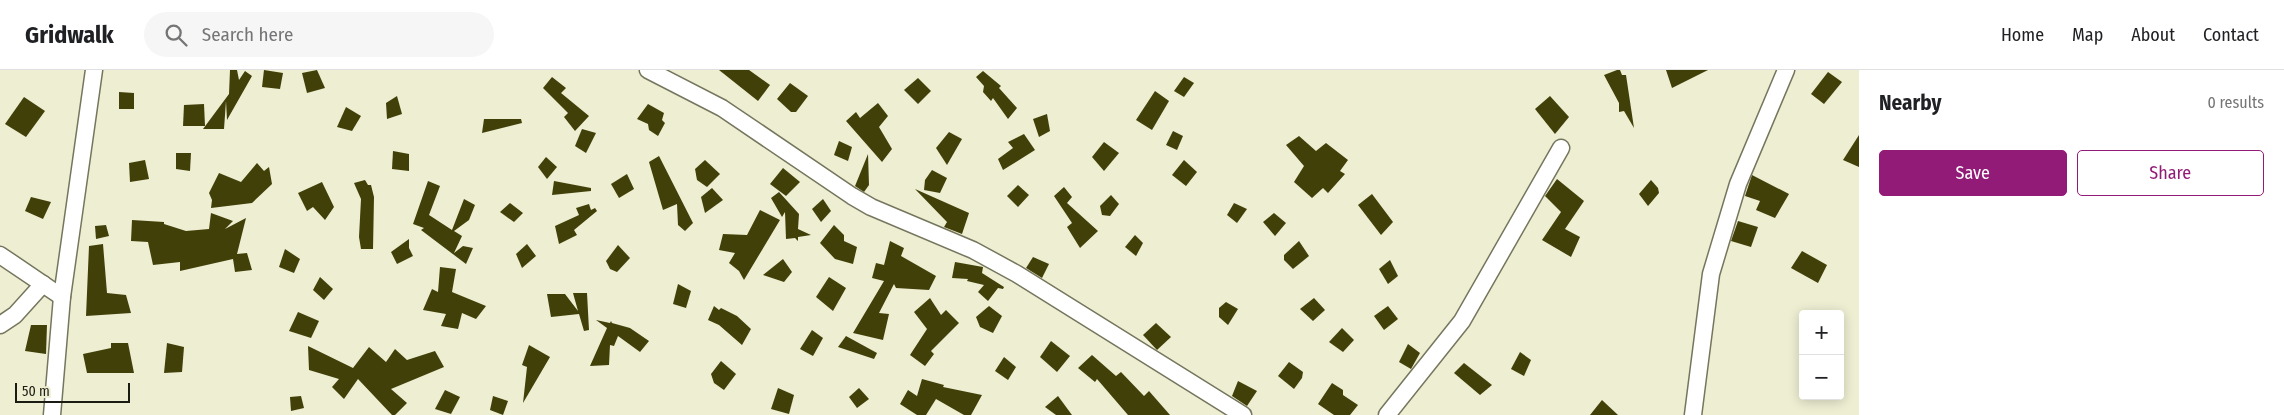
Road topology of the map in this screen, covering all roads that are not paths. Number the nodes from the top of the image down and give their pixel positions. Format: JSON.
{"nodes":[{"id":1,"x":94,"y":70,"type":"edge"},
{"id":2,"x":648,"y":70,"type":"edge"},
{"id":3,"x":1786,"y":70,"type":"edge"},
{"id":4,"x":1561,"y":148,"type":"dead end"},
{"id":5,"x":0,"y":255,"type":"edge"},
{"id":6,"x":42,"y":284,"type":"junction"},
{"id":7,"x":62,"y":297,"type":"junction"},
{"id":8,"x":0,"y":325,"type":"edge"},
{"id":9,"x":52,"y":415,"type":"edge"},
{"id":10,"x":1243,"y":415,"type":"edge"},
{"id":11,"x":1387,"y":415,"type":"edge"},
{"id":12,"x":1693,"y":415,"type":"edge"}],
"edges":[{"from":1,"to":7,"type":"street"},
{"from":2,"to":10,"type":"street"},
{"from":3,"to":12,"type":"street"},
{"from":4,"to":11,"type":"street"},
{"from":5,"to":6,"type":"street"},
{"from":6,"to":7,"type":"street"},
{"from":6,"to":8,"type":"street"},
{"from":7,"to":9,"type":"street"}]}
